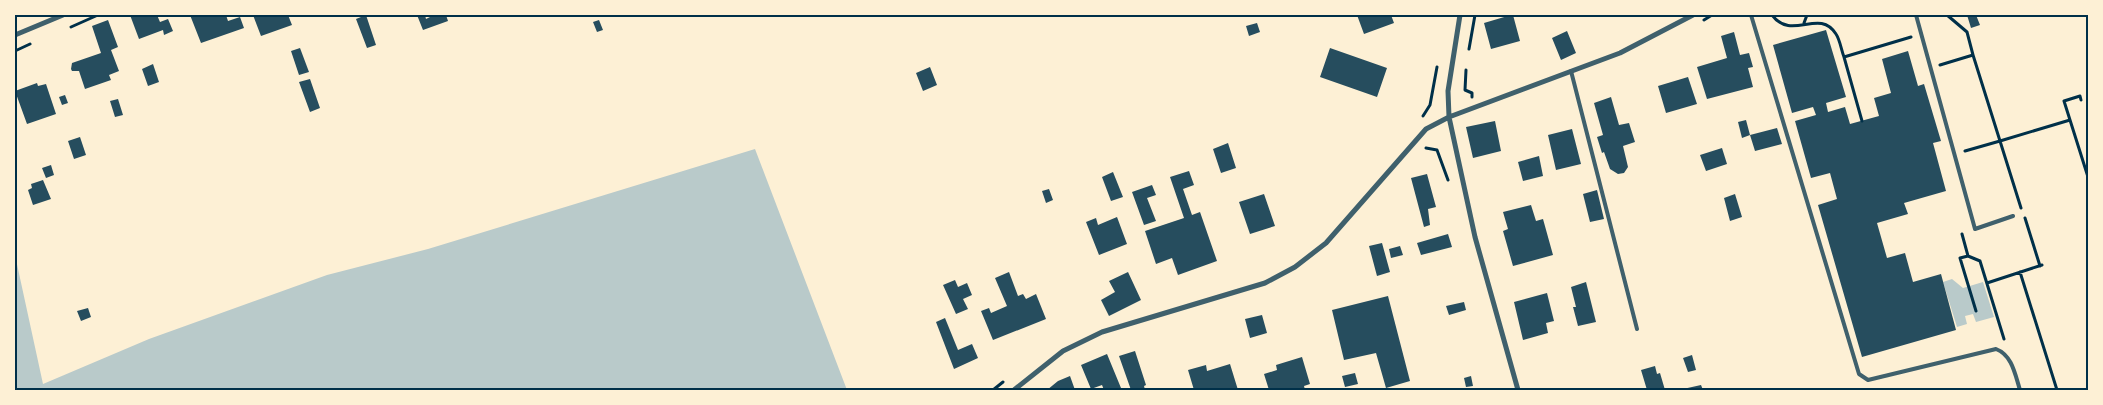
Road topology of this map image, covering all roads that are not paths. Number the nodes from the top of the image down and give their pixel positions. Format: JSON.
{"nodes":[{"id":1,"x":63,"y":15,"type":"edge"},
{"id":2,"x":1460,"y":15,"type":"edge"},
{"id":3,"x":1693,"y":15,"type":"edge"},
{"id":4,"x":1751,"y":15,"type":"edge"},
{"id":5,"x":1916,"y":15,"type":"edge"},
{"id":6,"x":15,"y":35,"type":"edge"},
{"id":7,"x":1571,"y":71,"type":"junction"},
{"id":8,"x":1449,"y":117,"type":"junction"},
{"id":9,"x":2013,"y":216,"type":"dead end"},
{"id":10,"x":1637,"y":329,"type":"dead end"},
{"id":11,"x":1014,"y":390,"type":"edge"},
{"id":12,"x":1518,"y":390,"type":"edge"},
{"id":13,"x":2020,"y":390,"type":"edge"}],
"edges":[{"from":1,"to":6,"type":"street"},
{"from":2,"to":8,"type":"street"},
{"from":3,"to":7,"type":"street"},
{"from":4,"to":13,"type":"lane"},
{"from":5,"to":9,"type":"lane"},
{"from":7,"to":8,"type":"street"},
{"from":7,"to":10,"type":"lane"},
{"from":8,"to":11,"type":"street"},
{"from":8,"to":12,"type":"street"}]}
